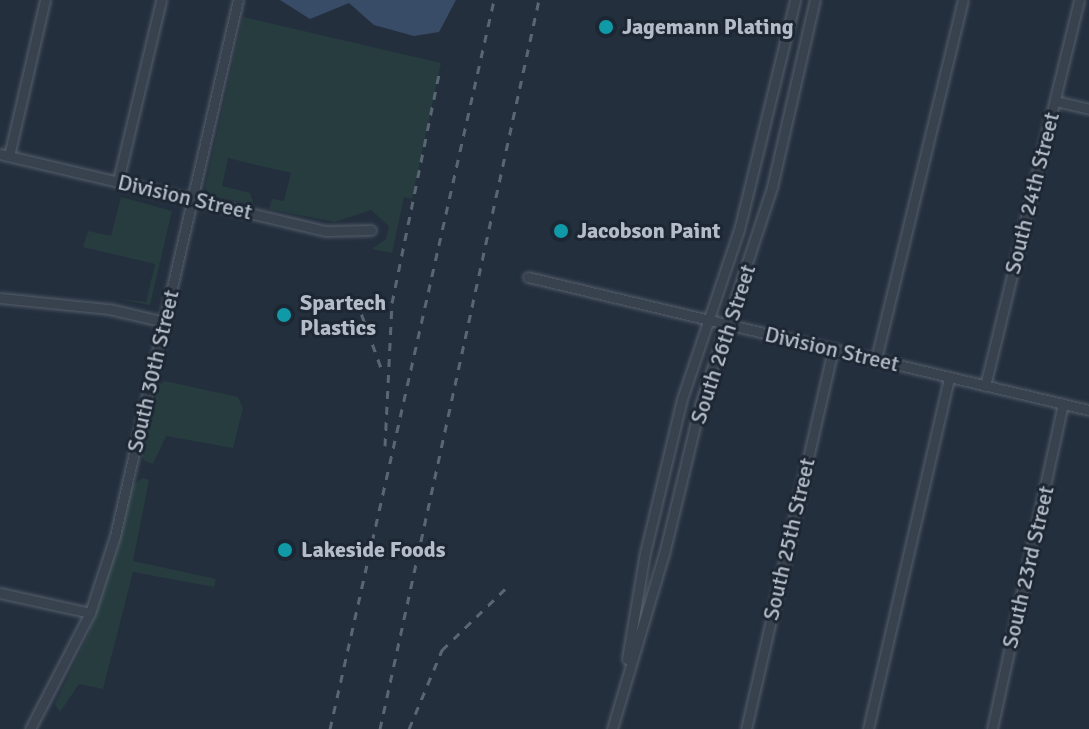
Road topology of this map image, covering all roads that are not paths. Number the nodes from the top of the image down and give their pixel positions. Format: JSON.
{"nodes":[{"id":1,"x":45,"y":0,"type":"edge"},
{"id":2,"x":161,"y":0,"type":"edge"},
{"id":3,"x":238,"y":0,"type":"edge"},
{"id":4,"x":795,"y":0,"type":"edge"},
{"id":5,"x":815,"y":0,"type":"edge"},
{"id":6,"x":963,"y":0,"type":"edge"},
{"id":7,"x":1079,"y":0,"type":"edge"},
{"id":8,"x":1055,"y":101,"type":"junction"},
{"id":9,"x":1089,"y":109,"type":"edge"},
{"id":10,"x":4,"y":155,"type":"edge"},
{"id":11,"x":118,"y":181,"type":"junction"},
{"id":12,"x":192,"y":199,"type":"junction"},
{"id":13,"x":371,"y":230,"type":"dead end"},
{"id":14,"x":528,"y":277,"type":"dead end"},
{"id":15,"x":0,"y":298,"type":"edge"},
{"id":16,"x":710,"y":321,"type":"junction"},
{"id":17,"x":165,"y":322,"type":"junction"},
{"id":18,"x":728,"y":325,"type":"junction"},
{"id":19,"x":833,"y":349,"type":"junction"},
{"id":20,"x":876,"y":359,"type":"junction"},
{"id":21,"x":949,"y":377,"type":"junction"},
{"id":22,"x":985,"y":386,"type":"junction"},
{"id":23,"x":1063,"y":404,"type":"junction"},
{"id":24,"x":1089,"y":410,"type":"edge"},
{"id":25,"x":0,"y":593,"type":"edge"},
{"id":26,"x":90,"y":613,"type":"junction"},
{"id":27,"x":623,"y":686,"type":"junction"},
{"id":28,"x":30,"y":729,"type":"edge"},
{"id":29,"x":612,"y":729,"type":"edge"},
{"id":30,"x":746,"y":729,"type":"edge"},
{"id":31,"x":868,"y":729,"type":"edge"},
{"id":32,"x":992,"y":729,"type":"edge"}],
"edges":[{"from":1,"to":10,"type":"street"},
{"from":2,"to":11,"type":"street"},
{"from":3,"to":12,"type":"street","name":"South 30th Street"},
{"from":4,"to":16,"type":"street","name":"South 26th Street"},
{"from":5,"to":18,"type":"street","name":"South 26th Street"},
{"from":6,"to":20,"type":"street"},
{"from":7,"to":8,"type":"street","name":"South 24th Street"},
{"from":8,"to":9,"type":"street"},
{"from":8,"to":22,"type":"street","name":"South 24th Street"},
{"from":10,"to":11,"type":"street","name":"Division Street"},
{"from":11,"to":12,"type":"street","name":"Division Street"},
{"from":12,"to":13,"type":"street","name":"Division Street"},
{"from":12,"to":17,"type":"street","name":"South 30th Street"},
{"from":14,"to":16,"type":"street","name":"Division Street"},
{"from":15,"to":17,"type":"street"},
{"from":16,"to":18,"type":"street","name":"Division Street"},
{"from":16,"to":27,"type":"street","name":"South 26th Street"},
{"from":17,"to":26,"type":"street","name":"South 30th Street"},
{"from":18,"to":19,"type":"street","name":"Division Street"},
{"from":18,"to":27,"type":"street","name":"South 26th Street"},
{"from":19,"to":20,"type":"street","name":"Division Street"},
{"from":19,"to":30,"type":"street","name":"South 25th Street"},
{"from":20,"to":21,"type":"street","name":"Division Street"},
{"from":21,"to":22,"type":"street","name":"Division Street"},
{"from":21,"to":31,"type":"street"},
{"from":22,"to":23,"type":"street","name":"Division Street"},
{"from":23,"to":24,"type":"street","name":"Division Street"},
{"from":23,"to":32,"type":"street","name":"South 23rd Street"},
{"from":25,"to":26,"type":"street"},
{"from":26,"to":28,"type":"street","name":"South 30th Street"},
{"from":27,"to":29,"type":"street","name":"South 26th Street"}]}
